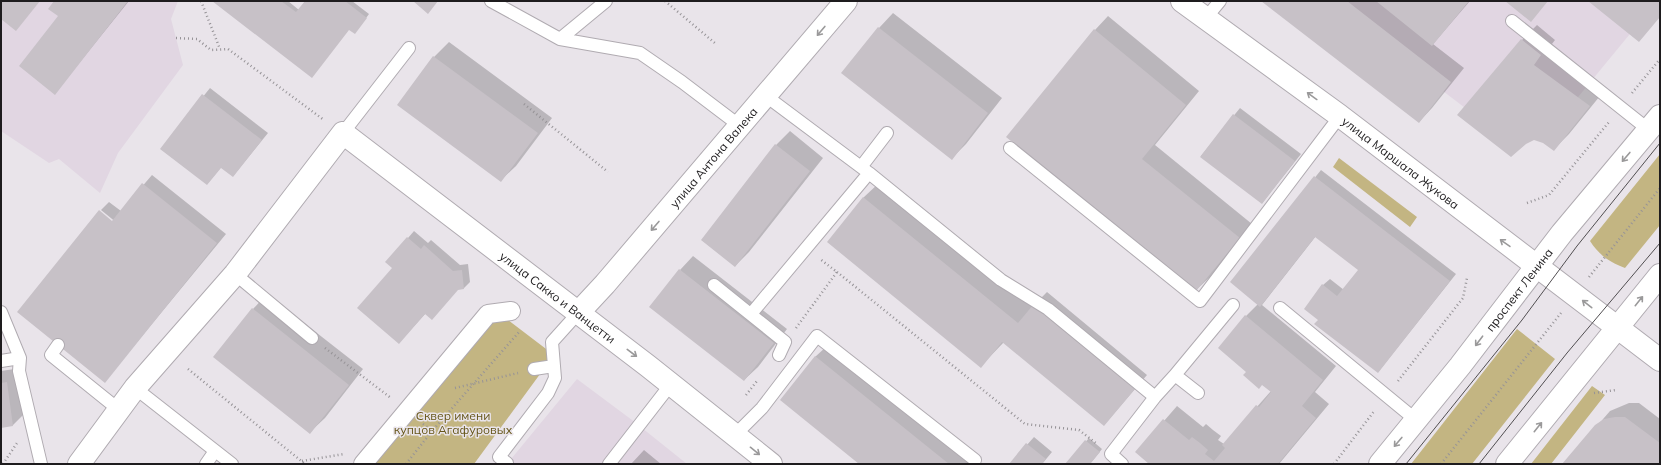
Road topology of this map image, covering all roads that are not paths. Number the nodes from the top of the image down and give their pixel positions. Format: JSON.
{"nodes":[{"id":1,"x":491,"y":1,"type":"edge"},
{"id":2,"x":606,"y":1,"type":"edge"},
{"id":3,"x":846,"y":1,"type":"edge"},
{"id":4,"x":1182,"y":1,"type":"edge"},
{"id":5,"x":1220,"y":1,"type":"edge"},
{"id":6,"x":1206,"y":19,"type":"junction"},
{"id":7,"x":1512,"y":21,"type":"dead end"},
{"id":8,"x":560,"y":38,"type":"junction"},
{"id":9,"x":409,"y":48,"type":"dead end"},
{"id":10,"x":766,"y":96,"type":"junction"},
{"id":11,"x":1340,"y":116,"type":"junction"},
{"id":12,"x":1654,"y":123,"type":"edge"},
{"id":13,"x":740,"y":126,"type":"junction"},
{"id":14,"x":343,"y":133,"type":"junction"},
{"id":15,"x":887,"y":133,"type":"dead end"},
{"id":16,"x":1010,"y":148,"type":"dead end"},
{"id":17,"x":865,"y":170,"type":"junction"},
{"id":18,"x":1537,"y":265,"type":"junction"},
{"id":19,"x":235,"y":274,"type":"junction"},
{"id":20,"x":1660,"y":275,"type":"edge"},
{"id":21,"x":714,"y":285,"type":"dead end"},
{"id":22,"x":1233,"y":305,"type":"dead end"},
{"id":23,"x":1280,"y":308,"type":"dead end"},
{"id":24,"x":511,"y":311,"type":"dead end"},
{"id":25,"x":1,"y":312,"type":"edge"},
{"id":26,"x":579,"y":312,"type":"junction"},
{"id":27,"x":751,"y":314,"type":"junction"},
{"id":28,"x":1618,"y":328,"type":"junction"},
{"id":29,"x":312,"y":338,"type":"road end"},
{"id":30,"x":58,"y":345,"type":"dead end"},
{"id":31,"x":779,"y":355,"type":"dead end"},
{"id":32,"x":20,"y":358,"type":"junction"},
{"id":33,"x":1660,"y":360,"type":"edge"},
{"id":34,"x":1,"y":361,"type":"edge"},
{"id":35,"x":554,"y":366,"type":"junction"},
{"id":36,"x":534,"y":369,"type":"road end"},
{"id":37,"x":1175,"y":375,"type":"junction"},
{"id":38,"x":671,"y":384,"type":"junction"},
{"id":39,"x":134,"y":388,"type":"junction"},
{"id":40,"x":1198,"y":393,"type":"dead end"},
{"id":41,"x":1155,"y":397,"type":"junction"},
{"id":42,"x":118,"y":409,"type":"junction"},
{"id":43,"x":1416,"y":420,"type":"junction"},
{"id":44,"x":735,"y":435,"type":"junction"},
{"id":45,"x":215,"y":451,"type":"junction"},
{"id":46,"x":975,"y":460,"type":"dead end"},
{"id":47,"x":1116,"y":460,"type":"edge"},
{"id":48,"x":41,"y":464,"type":"edge"},
{"id":49,"x":79,"y":464,"type":"edge"},
{"id":50,"x":206,"y":464,"type":"edge"},
{"id":51,"x":232,"y":464,"type":"edge"},
{"id":52,"x":363,"y":464,"type":"edge"},
{"id":53,"x":507,"y":464,"type":"edge"},
{"id":54,"x":609,"y":464,"type":"edge"},
{"id":55,"x":771,"y":464,"type":"edge"},
{"id":56,"x":1380,"y":464,"type":"edge"},
{"id":57,"x":1507,"y":464,"type":"edge"}],
"edges":[{"from":1,"to":8,"type":"lane"},
{"from":2,"to":8,"type":"lane"},
{"from":3,"to":10,"type":"street","name":"улица Антона Валека","one_way":true},
{"from":4,"to":6,"type":"street","name":"улица Маршала Жукова"},
{"from":5,"to":6,"type":"lane"},
{"from":11,"to":6,"type":"street","name":"улица Маршала Жукова","one_way":true},
{"from":7,"to":12,"type":"lane"},
{"from":8,"to":13,"type":"lane"},
{"from":9,"to":14,"type":"lane"},
{"from":10,"to":13,"type":"street","name":"улица Антона Валека"},
{"from":10,"to":17,"type":"lane"},
{"from":11,"to":16,"type":"lane"},
{"from":18,"to":11,"type":"street","name":"улица Маршала Жукова","one_way":true},
{"from":12,"to":18,"type":"street","name":"проспект Ленина","one_way":true},
{"from":13,"to":26,"type":"street","name":"улица Антона Валека","one_way":true},
{"from":14,"to":19,"type":"street"},
{"from":14,"to":26,"type":"street","name":"улица Сакко и Ванцетти"},
{"from":15,"to":17,"type":"lane"},
{"from":17,"to":27,"type":"lane"},
{"from":17,"to":41,"type":"lane"},
{"from":28,"to":18,"type":"street","name":"улица Маршала Жукова","one_way":true},
{"from":18,"to":43,"type":"street","name":"проспект Ленина","one_way":true},
{"from":19,"to":29,"type":"lane"},
{"from":19,"to":39,"type":"street"},
{"from":28,"to":20,"type":"street","one_way":true},
{"from":21,"to":27,"type":"lane"},
{"from":22,"to":37,"type":"lane"},
{"from":23,"to":43,"type":"lane"},
{"from":24,"to":52,"type":"street"},
{"from":25,"to":32,"type":"lane"},
{"from":26,"to":35,"type":"lane"},
{"from":26,"to":38,"type":"street","name":"улица Сакко и Ванцетти","one_way":true},
{"from":27,"to":31,"type":"lane"},
{"from":28,"to":33,"type":"street","name":"улица Маршала Жукова"},
{"from":57,"to":28,"type":"street","one_way":true},
{"from":30,"to":42,"type":"lane"},
{"from":32,"to":34,"type":"lane"},
{"from":32,"to":48,"type":"lane"},
{"from":35,"to":36,"type":"lane"},
{"from":35,"to":53,"type":"lane"},
{"from":37,"to":40,"type":"lane"},
{"from":37,"to":41,"type":"lane"},
{"from":38,"to":44,"type":"street","name":"улица Сакко и Ванцетти"},
{"from":38,"to":54,"type":"lane"},
{"from":39,"to":42,"type":"street"},
{"from":39,"to":45,"type":"lane"},
{"from":41,"to":47,"type":"lane"},
{"from":42,"to":49,"type":"street"},
{"from":43,"to":56,"type":"street","name":"проспект Ленина","one_way":true},
{"from":44,"to":46,"type":"lane"},
{"from":44,"to":55,"type":"street","name":"улица Сакко и Ванцетти","one_way":true},
{"from":45,"to":50,"type":"lane"},
{"from":45,"to":51,"type":"lane"}]}
